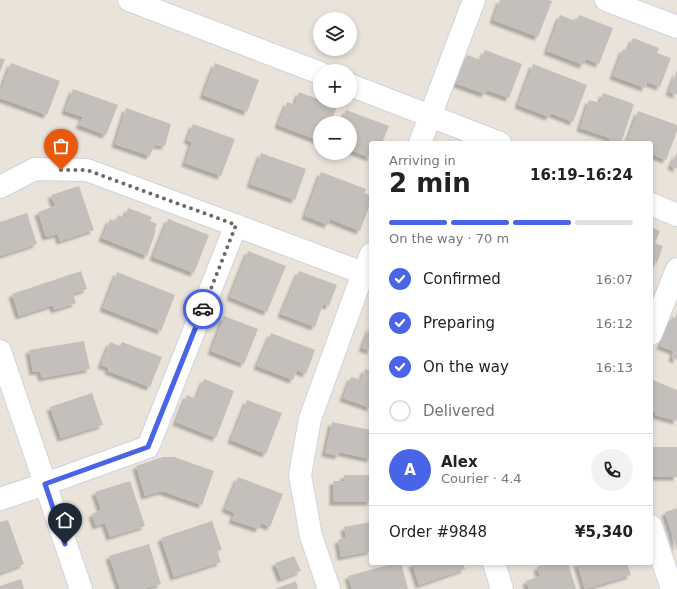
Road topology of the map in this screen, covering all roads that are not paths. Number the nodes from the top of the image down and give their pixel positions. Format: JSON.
{"nodes":[{"id":1,"x":129,"y":0,"type":"edge"},
{"id":2,"x":474,"y":0,"type":"edge"},
{"id":3,"x":606,"y":0,"type":"edge"},
{"id":4,"x":677,"y":27,"type":"edge"},
{"id":5,"x":313,"y":70,"type":"edge"},
{"id":6,"x":357,"y":88,"type":"edge"},
{"id":7,"x":430,"y":115,"type":"junction"},
{"id":8,"x":421,"y":141,"type":"edge"},
{"id":9,"x":495,"y":141,"type":"edge"},
{"id":10,"x":0,"y":187,"type":"edge"},
{"id":11,"x":653,"y":205,"type":"edge"},
{"id":12,"x":677,"y":215,"type":"edge"},
{"id":13,"x":236,"y":225,"type":"junction"},
{"id":14,"x":367,"y":264,"type":"edge"},
{"id":15,"x":677,"y":269,"type":"edge"},
{"id":16,"x":653,"y":329,"type":"edge"},
{"id":17,"x":0,"y":351,"type":"edge"},
{"id":18,"x":45,"y":484,"type":"junction"},
{"id":19,"x":0,"y":499,"type":"edge"},
{"id":20,"x":653,"y":532,"type":"edge"},
{"id":21,"x":495,"y":565,"type":"edge"},
{"id":22,"x":81,"y":589,"type":"edge"},
{"id":23,"x":329,"y":589,"type":"edge"},
{"id":24,"x":502,"y":589,"type":"edge"},
{"id":25,"x":672,"y":589,"type":"edge"}],
"edges":[{"from":1,"to":5,"type":"street"},
{"from":2,"to":7,"type":"street"},
{"from":3,"to":4,"type":"street"},
{"from":6,"to":7,"type":"street"},
{"from":7,"to":8,"type":"street"},
{"from":7,"to":9,"type":"street"},
{"from":10,"to":13,"type":"street"},
{"from":11,"to":12,"type":"street"},
{"from":13,"to":14,"type":"street"},
{"from":13,"to":18,"type":"street"},
{"from":14,"to":23,"type":"street"},
{"from":15,"to":16,"type":"street"},
{"from":17,"to":18,"type":"street"},
{"from":18,"to":19,"type":"street"},
{"from":18,"to":22,"type":"street"},
{"from":20,"to":25,"type":"street"},
{"from":21,"to":24,"type":"street"}]}
